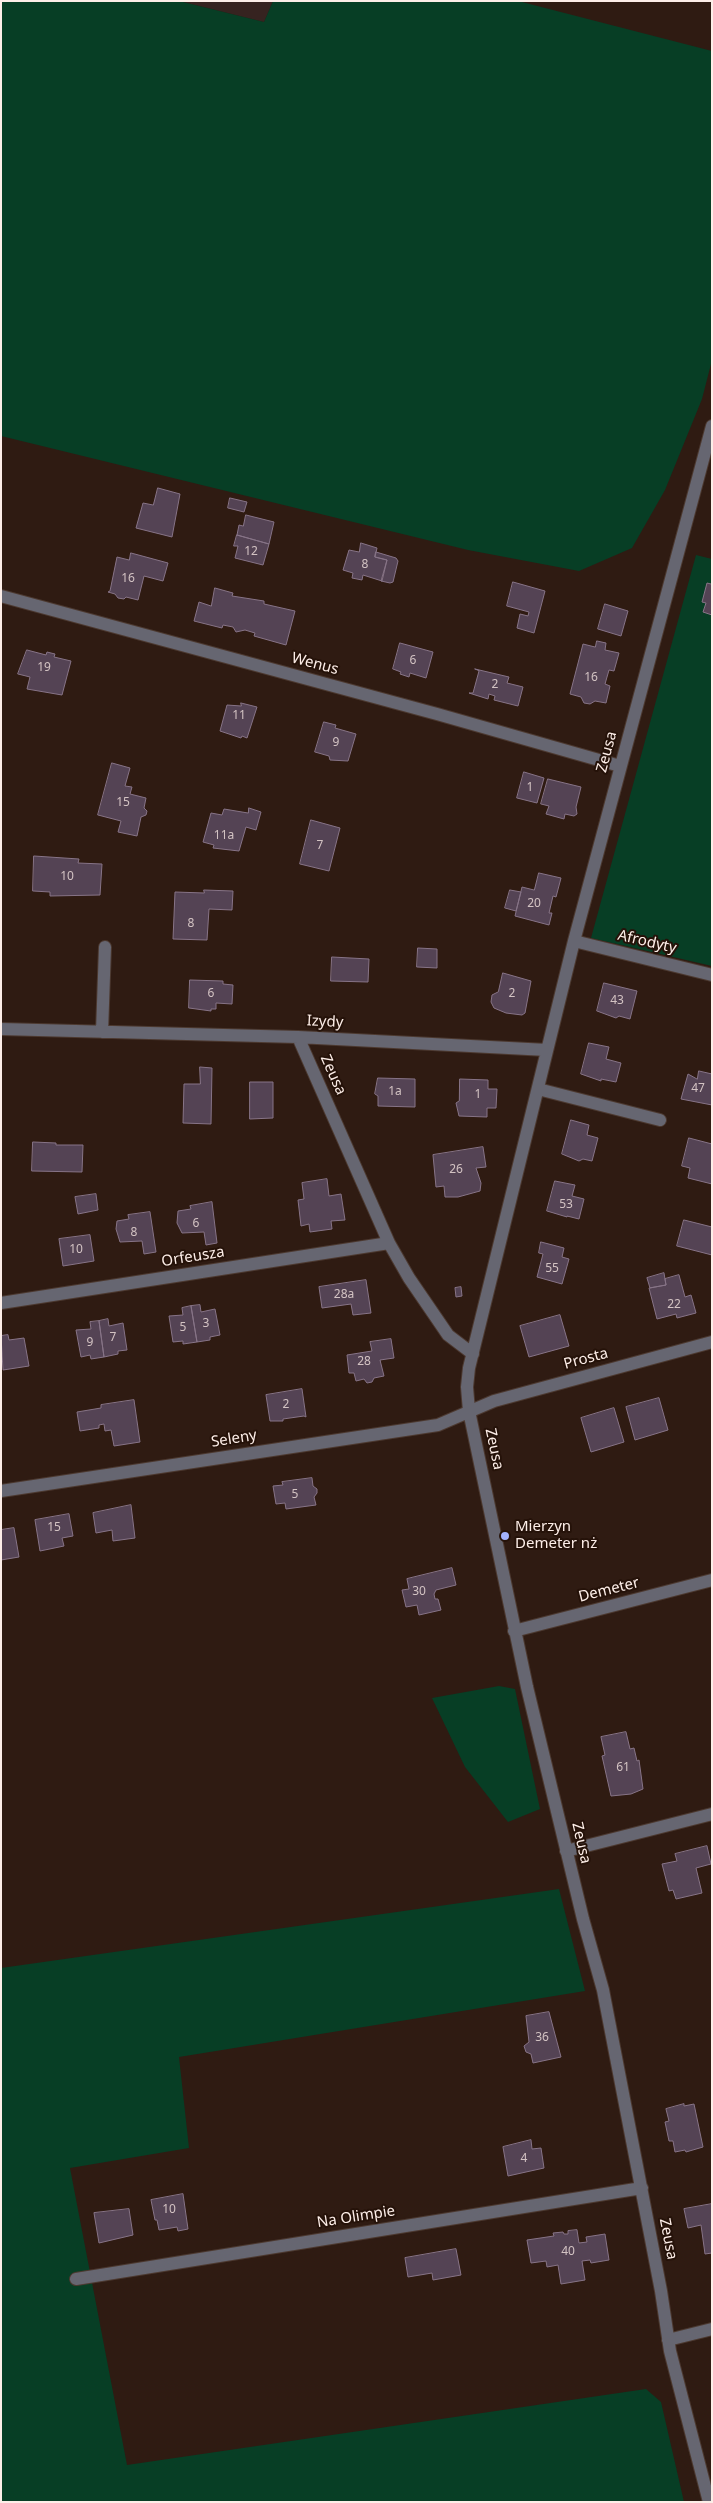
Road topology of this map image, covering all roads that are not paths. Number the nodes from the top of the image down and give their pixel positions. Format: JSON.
{"nodes":[{"id":1,"x":712,"y":426,"type":"edge"},
{"id":2,"x":1,"y":596,"type":"edge"},
{"id":3,"x":620,"y":766,"type":"junction"},
{"id":4,"x":574,"y":941,"type":"junction"},
{"id":5,"x":104,"y":946,"type":"dead end"},
{"id":6,"x":712,"y":975,"type":"edge"},
{"id":7,"x":1,"y":1029,"type":"edge"},
{"id":8,"x":102,"y":1032,"type":"junction"},
{"id":9,"x":298,"y":1037,"type":"junction"},
{"id":10,"x":547,"y":1050,"type":"junction"},
{"id":11,"x":538,"y":1089,"type":"junction"},
{"id":12,"x":660,"y":1120,"type":"dead end"},
{"id":13,"x":389,"y":1243,"type":"junction"},
{"id":14,"x":1,"y":1303,"type":"edge"},
{"id":15,"x":712,"y":1342,"type":"edge"},
{"id":16,"x":473,"y":1354,"type":"junction"},
{"id":17,"x":469,"y":1411,"type":"junction"},
{"id":18,"x":1,"y":1492,"type":"edge"},
{"id":19,"x":712,"y":1580,"type":"edge"},
{"id":20,"x":514,"y":1631,"type":"junction"},
{"id":21,"x":712,"y":1814,"type":"edge"},
{"id":22,"x":566,"y":1851,"type":"junction"},
{"id":23,"x":642,"y":2188,"type":"junction"},
{"id":24,"x":76,"y":2279,"type":"dead end"},
{"id":25,"x":712,"y":2329,"type":"edge"},
{"id":26,"x":668,"y":2340,"type":"junction"},
{"id":27,"x":709,"y":2502,"type":"edge"}],
"edges":[{"from":1,"to":3,"type":"street","name":"Zeusa"},
{"from":2,"to":3,"type":"street","name":"Wenus"},
{"from":3,"to":4,"type":"street","name":"Zeusa"},
{"from":4,"to":6,"type":"street","name":"Afrodyty"},
{"from":4,"to":10,"type":"street","name":"Zeusa"},
{"from":5,"to":8,"type":"street"},
{"from":7,"to":8,"type":"street","name":"Izydy"},
{"from":8,"to":9,"type":"street","name":"Izydy"},
{"from":9,"to":10,"type":"street","name":"Izydy"},
{"from":9,"to":13,"type":"street","name":"Zeusa"},
{"from":10,"to":11,"type":"street","name":"Zeusa"},
{"from":11,"to":12,"type":"street"},
{"from":11,"to":16,"type":"street","name":"Zeusa"},
{"from":13,"to":14,"type":"street","name":"Orfeusza"},
{"from":13,"to":16,"type":"street","name":"Zeusa"},
{"from":15,"to":17,"type":"street","name":"Prosta"},
{"from":16,"to":17,"type":"street","name":"Zeusa"},
{"from":17,"to":18,"type":"street","name":"Seleny"},
{"from":17,"to":20,"type":"street","name":"Zeusa"},
{"from":19,"to":20,"type":"street","name":"Demeter"},
{"from":20,"to":22,"type":"street","name":"Zeusa"},
{"from":21,"to":22,"type":"street"},
{"from":22,"to":23,"type":"street","name":"Zeusa"},
{"from":23,"to":24,"type":"street","name":"Na Olimpie"},
{"from":23,"to":26,"type":"street","name":"Zeusa"},
{"from":25,"to":26,"type":"street"},
{"from":26,"to":27,"type":"street","name":"Zeusa"}]}
